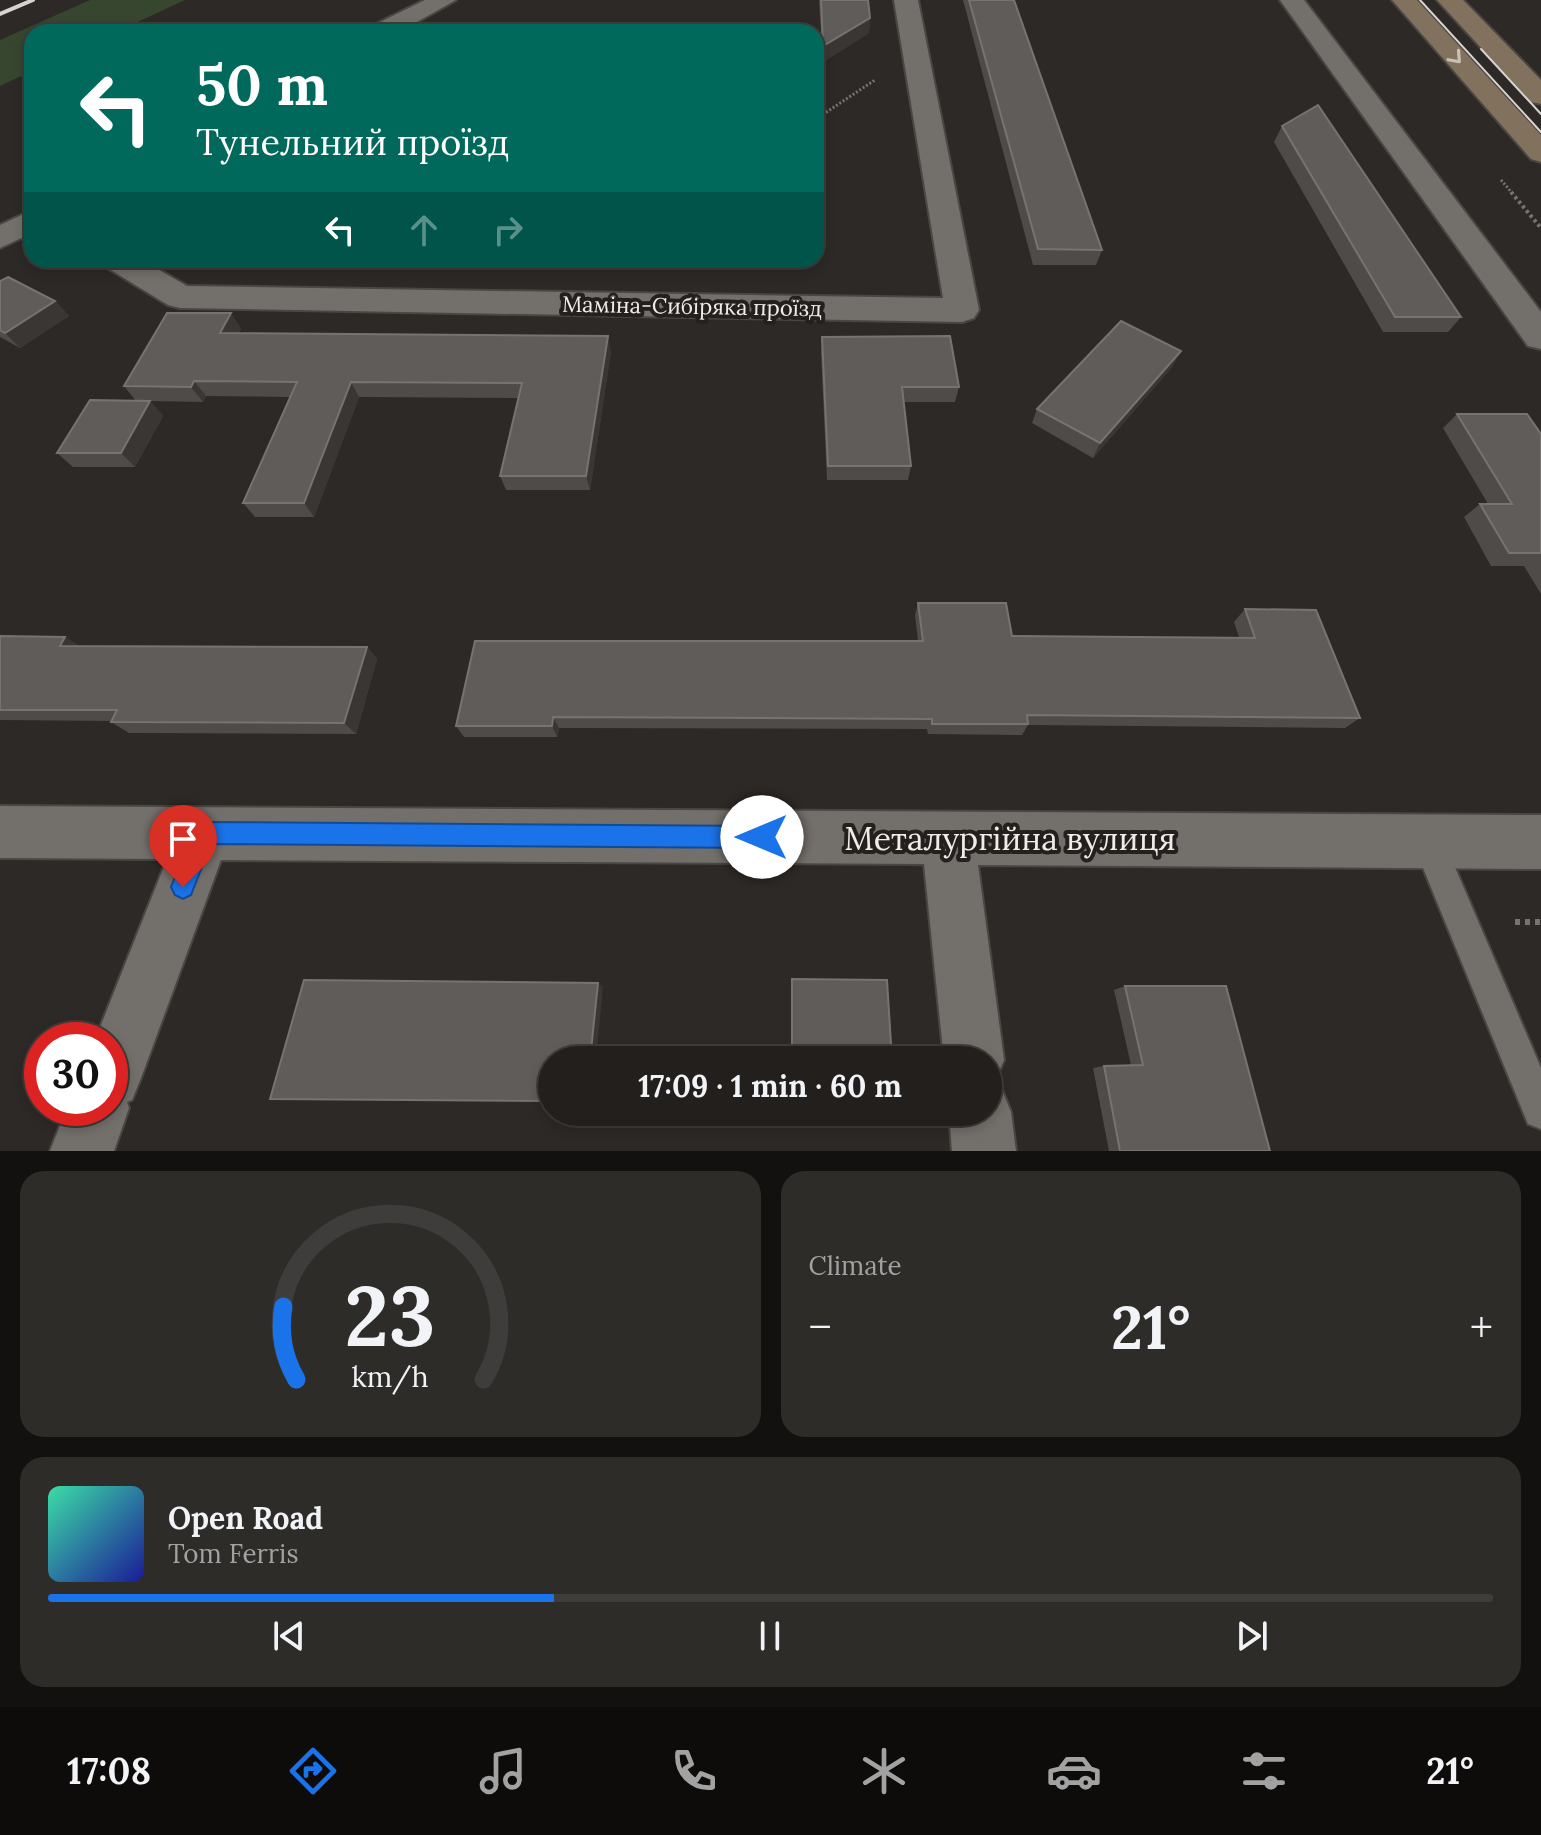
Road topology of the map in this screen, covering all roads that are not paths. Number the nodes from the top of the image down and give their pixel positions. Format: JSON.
{"nodes":[{"id":1,"x":444,"y":0,"type":"edge"},
{"id":2,"x":906,"y":0,"type":"edge"},
{"id":3,"x":1292,"y":0,"type":"edge"},
{"id":4,"x":1404,"y":0,"type":"edge"},
{"id":5,"x":1449,"y":0,"type":"edge"},
{"id":6,"x":395,"y":24,"type":"edge"},
{"id":7,"x":1541,"y":96,"type":"edge"},
{"id":8,"x":1541,"y":153,"type":"edge"},
{"id":9,"x":24,"y":224,"type":"edge"},
{"id":10,"x":0,"y":238,"type":"edge"},
{"id":11,"x":131,"y":268,"type":"edge"},
{"id":12,"x":1541,"y":337,"type":"edge"},
{"id":13,"x":0,"y":832,"type":"edge"},
{"id":14,"x":204,"y":833,"type":"junction"},
{"id":15,"x":948,"y":838,"type":"junction"},
{"id":16,"x":1428,"y":841,"type":"junction"},
{"id":17,"x":1541,"y":842,"type":"edge"},
{"id":18,"x":128,"y":1031,"type":"edge"},
{"id":19,"x":972,"y":1046,"type":"edge"},
{"id":20,"x":1541,"y":1111,"type":"edge"},
{"id":21,"x":91,"y":1126,"type":"edge"},
{"id":22,"x":981,"y":1126,"type":"edge"},
{"id":23,"x":82,"y":1151,"type":"edge"},
{"id":24,"x":984,"y":1151,"type":"edge"}],
"edges":[{"from":1,"to":6,"type":"street"},
{"from":2,"to":11,"type":"street","name":"Маміна-Сибіряка проїзд"},
{"from":3,"to":12,"type":"street"},
{"from":4,"to":8,"type":"main road","one_way":true},
{"from":5,"to":7,"type":"main road"},
{"from":9,"to":10,"type":"street"},
{"from":13,"to":14,"type":"street","name":"Металургійна вулиця"},
{"from":14,"to":15,"type":"street","name":"Металургійна вулиця"},
{"from":14,"to":18,"type":"street"},
{"from":15,"to":16,"type":"street","name":"Металургійна вулиця"},
{"from":15,"to":19,"type":"street"},
{"from":16,"to":17,"type":"street","name":"Металургійна вулиця"},
{"from":16,"to":20,"type":"lane"},
{"from":21,"to":23,"type":"street"},
{"from":22,"to":24,"type":"street"}]}
